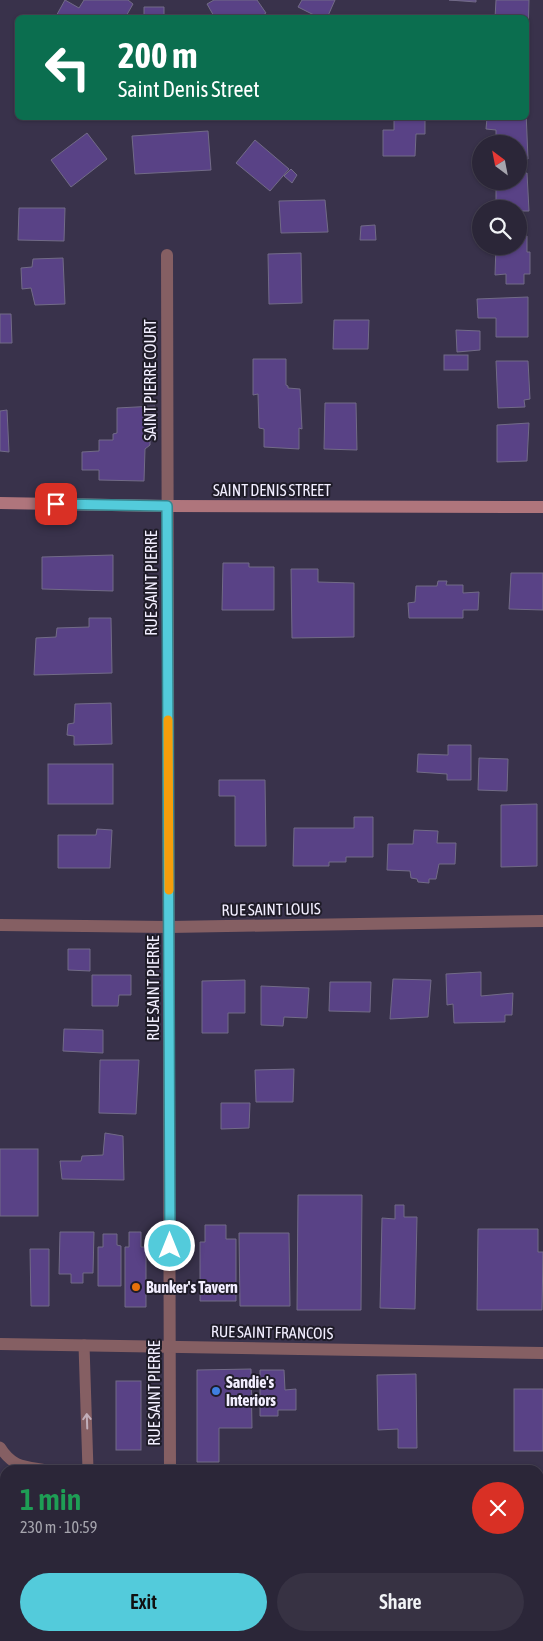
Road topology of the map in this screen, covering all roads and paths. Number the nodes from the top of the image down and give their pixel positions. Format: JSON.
{"nodes":[{"id":1,"x":167,"y":255,"type":"dead end"},
{"id":2,"x":0,"y":503,"type":"edge"},
{"id":3,"x":167,"y":506,"type":"junction"},
{"id":4,"x":543,"y":507,"type":"edge"},
{"id":5,"x":543,"y":920,"type":"edge"},
{"id":6,"x":0,"y":925,"type":"edge"},
{"id":7,"x":169,"y":927,"type":"junction"},
{"id":8,"x":0,"y":1344,"type":"edge"},
{"id":9,"x":84,"y":1345,"type":"junction"},
{"id":10,"x":170,"y":1346,"type":"junction"},
{"id":11,"x":543,"y":1353,"type":"edge"},
{"id":12,"x":0,"y":1446,"type":"edge"},
{"id":13,"x":16,"y":1465,"type":"edge"},
{"id":14,"x":88,"y":1465,"type":"edge"},
{"id":15,"x":170,"y":1465,"type":"edge"}],
"edges":[{"from":1,"to":3,"type":"street","name":"SAINT PIERRE COURT"},
{"from":2,"to":3,"type":"street","name":"SAINT DENIS STREET"},
{"from":3,"to":4,"type":"street","name":"SAINT DENIS STREET"},
{"from":3,"to":7,"type":"street","name":"RUE SAINT PIERRE"},
{"from":5,"to":7,"type":"street","name":"RUE SAINT LOUIS"},
{"from":6,"to":7,"type":"street","name":"RUE SAINT LOUIS"},
{"from":7,"to":10,"type":"street","name":"RUE SAINT PIERRE"},
{"from":8,"to":9,"type":"street","name":"RUE SAINT FRANCOIS"},
{"from":9,"to":10,"type":"street","name":"RUE SAINT FRANCOIS"},
{"from":14,"to":9,"type":"lane","one_way":true},
{"from":10,"to":11,"type":"street","name":"RUE SAINT FRANCOIS"},
{"from":10,"to":15,"type":"street","name":"RUE SAINT PIERRE"},
{"from":12,"to":13,"type":"lane"}]}
